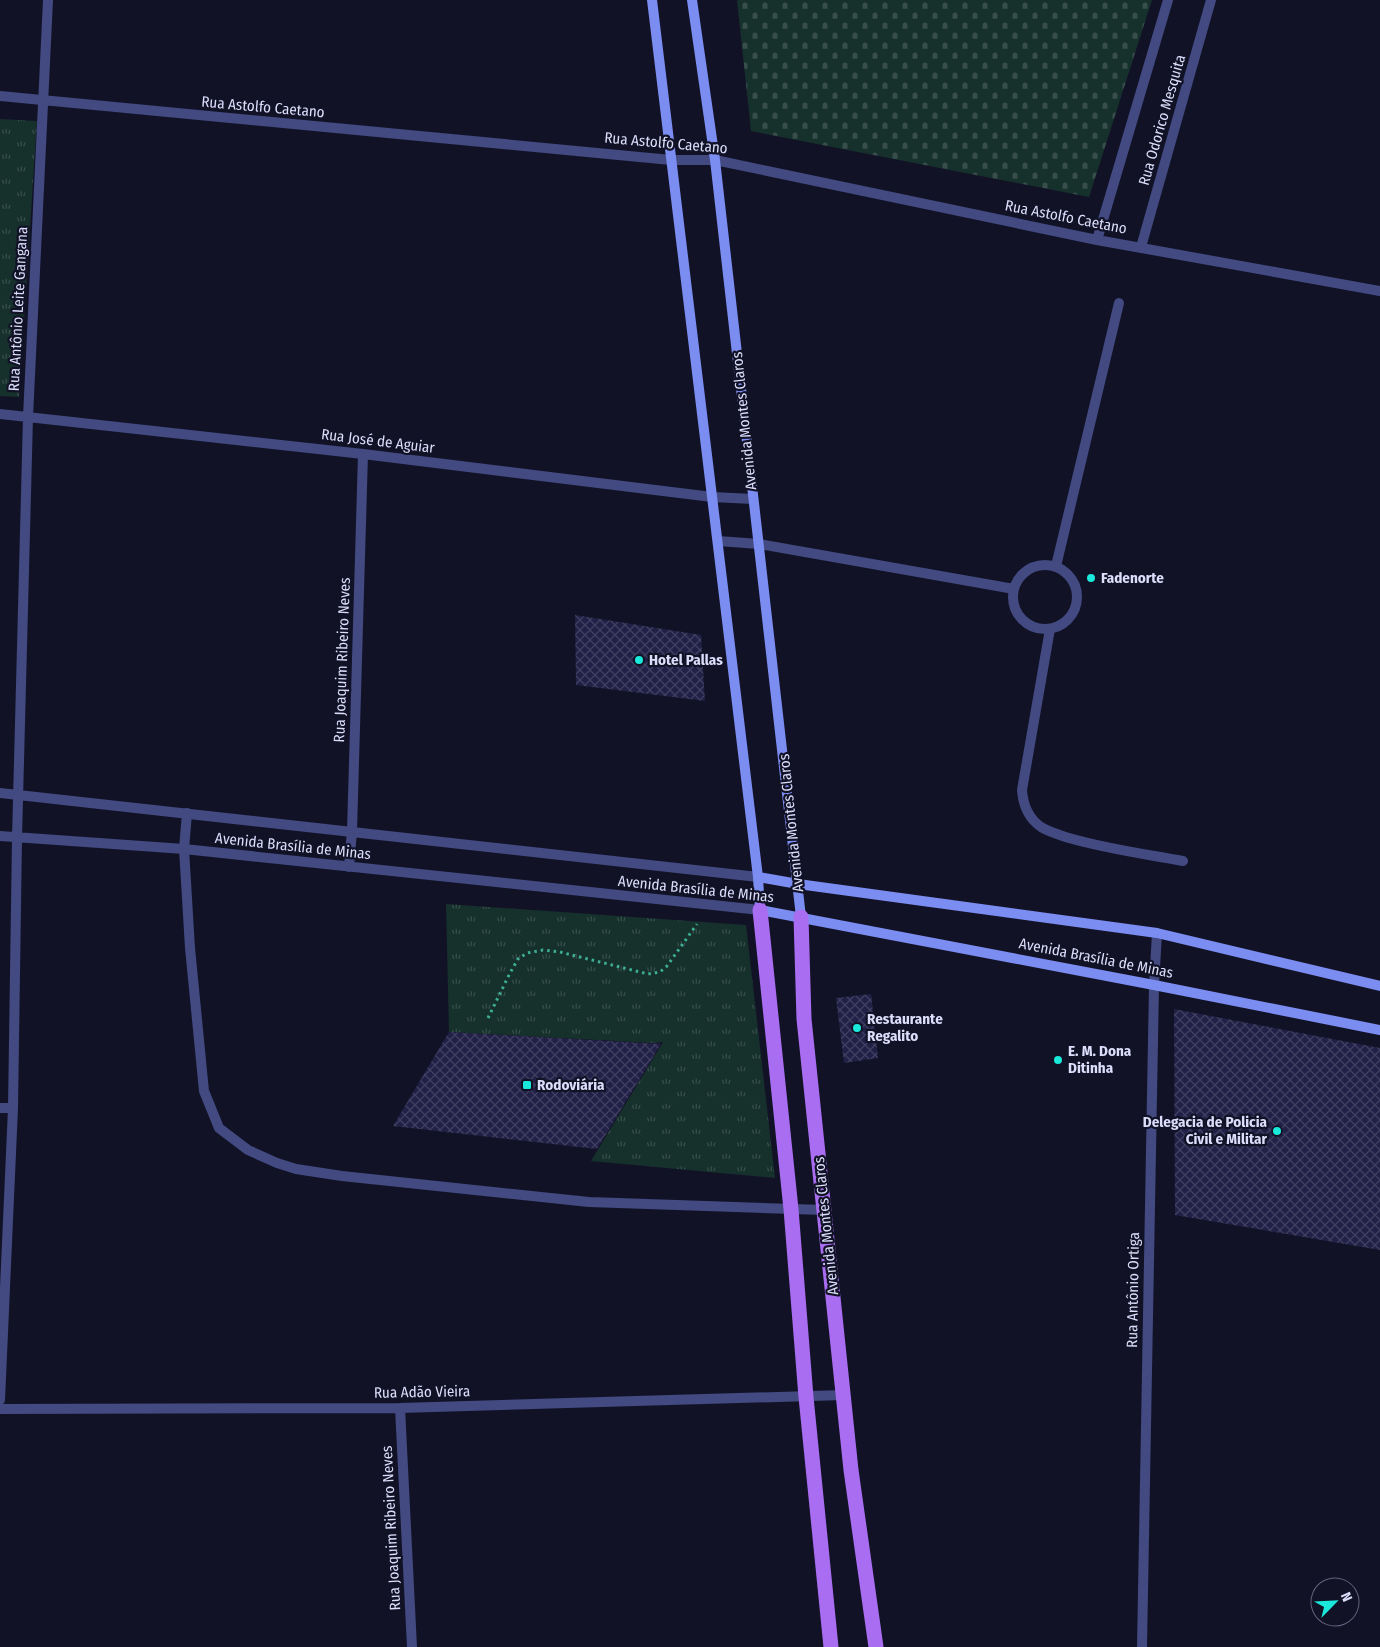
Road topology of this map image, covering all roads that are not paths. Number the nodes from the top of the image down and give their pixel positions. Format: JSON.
{"nodes":[{"id":1,"x":48,"y":0,"type":"edge"},
{"id":2,"x":652,"y":0,"type":"edge"},
{"id":3,"x":692,"y":0,"type":"edge"},
{"id":4,"x":1168,"y":0,"type":"edge"},
{"id":5,"x":1212,"y":0,"type":"edge"},
{"id":6,"x":0,"y":96,"type":"edge"},
{"id":7,"x":44,"y":101,"type":"junction"},
{"id":8,"x":671,"y":160,"type":"junction"},
{"id":9,"x":715,"y":160,"type":"junction"},
{"id":10,"x":1097,"y":240,"type":"junction"},
{"id":11,"x":1141,"y":247,"type":"junction"},
{"id":12,"x":1380,"y":292,"type":"edge"},
{"id":13,"x":1119,"y":304,"type":"dead end"},
{"id":14,"x":0,"y":414,"type":"edge"},
{"id":15,"x":28,"y":417,"type":"junction"},
{"id":16,"x":363,"y":454,"type":"junction"},
{"id":17,"x":712,"y":497,"type":"junction"},
{"id":18,"x":753,"y":499,"type":"junction"},
{"id":19,"x":718,"y":542,"type":"junction"},
{"id":20,"x":759,"y":544,"type":"junction"},
{"id":21,"x":1056,"y":566,"type":"junction"},
{"id":22,"x":1014,"y":588,"type":"junction"},
{"id":23,"x":1050,"y":629,"type":"junction"},
{"id":24,"x":0,"y":793,"type":"edge"},
{"id":25,"x":19,"y":795,"type":"junction"},
{"id":26,"x":187,"y":813,"type":"junction"},
{"id":27,"x":352,"y":831,"type":"junction"},
{"id":28,"x":0,"y":836,"type":"edge"},
{"id":29,"x":17,"y":838,"type":"junction"},
{"id":30,"x":184,"y":849,"type":"junction"},
{"id":31,"x":1183,"y":860,"type":"dead end"},
{"id":32,"x":349,"y":867,"type":"junction"},
{"id":33,"x":758,"y":877,"type":"junction"},
{"id":34,"x":798,"y":884,"type":"junction"},
{"id":35,"x":760,"y":910,"type":"junction"},
{"id":36,"x":801,"y":917,"type":"junction"},
{"id":37,"x":1157,"y":933,"type":"junction"},
{"id":38,"x":1154,"y":985,"type":"junction"},
{"id":39,"x":1380,"y":986,"type":"edge"},
{"id":40,"x":1380,"y":1030,"type":"edge"},
{"id":41,"x":0,"y":1108,"type":"edge"},
{"id":42,"x":13,"y":1108,"type":"junction"},
{"id":43,"x":791,"y":1209,"type":"junction"},
{"id":44,"x":824,"y":1210,"type":"junction"},
{"id":45,"x":844,"y":1395,"type":"junction"},
{"id":46,"x":806,"y":1397,"type":"junction"},
{"id":47,"x":0,"y":1400,"type":"edge"},
{"id":48,"x":400,"y":1408,"type":"junction"},
{"id":49,"x":0,"y":1409,"type":"edge"},
{"id":50,"x":412,"y":1647,"type":"edge"},
{"id":51,"x":831,"y":1647,"type":"edge"},
{"id":52,"x":876,"y":1647,"type":"edge"},
{"id":53,"x":1142,"y":1647,"type":"edge"}],
"edges":[{"from":1,"to":7,"type":"street","name":"Rua Antônio Leite Gangana"},
{"from":2,"to":8,"type":"main road"},
{"from":3,"to":9,"type":"main road","name":"Avenida Montes Claros"},
{"from":4,"to":10,"type":"street","name":"Rua Odorico Mesquita"},
{"from":5,"to":11,"type":"street","name":"Rua Odorico Mesquita"},
{"from":6,"to":7,"type":"street","name":"Rua Astolfo Caetano"},
{"from":7,"to":8,"type":"street","name":"Rua Astolfo Caetano"},
{"from":7,"to":15,"type":"street","name":"Rua Antônio Leite Gangana"},
{"from":8,"to":9,"type":"street","name":"Rua Astolfo Caetano"},
{"from":8,"to":17,"type":"main road"},
{"from":9,"to":10,"type":"street","name":"Rua Astolfo Caetano"},
{"from":9,"to":18,"type":"main road","name":"Avenida Montes Claros"},
{"from":10,"to":11,"type":"street","name":"Rua Astolfo Caetano"},
{"from":11,"to":12,"type":"street","name":"Rua Astolfo Caetano"},
{"from":13,"to":21,"type":"street"},
{"from":14,"to":15,"type":"street","name":"Rua José de Aguiar"},
{"from":15,"to":16,"type":"street","name":"Rua José de Aguiar"},
{"from":15,"to":25,"type":"street","name":"Rua Antônio Leite Gangana"},
{"from":16,"to":17,"type":"street","name":"Rua José de Aguiar"},
{"from":16,"to":27,"type":"street","name":"Rua Joaquim Ribeiro Neves"},
{"from":17,"to":18,"type":"street","name":"Rua José de Aguiar"},
{"from":17,"to":19,"type":"main road"},
{"from":18,"to":20,"type":"main road","name":"Avenida Montes Claros"},
{"from":19,"to":20,"type":"street"},
{"from":19,"to":33,"type":"main road"},
{"from":20,"to":22,"type":"street"},
{"from":20,"to":34,"type":"main road","name":"Avenida Montes Claros"},
{"from":21,"to":22,"type":"street"},
{"from":21,"to":23,"type":"street"},
{"from":22,"to":23,"type":"street"},
{"from":23,"to":31,"type":"street"},
{"from":24,"to":25,"type":"street","name":"Avenida Brasília de Minas"},
{"from":25,"to":26,"type":"street","name":"Avenida Brasília de Minas"},
{"from":25,"to":29,"type":"street","name":"Rua Antônio Leite Gangana"},
{"from":26,"to":27,"type":"street","name":"Avenida Brasília de Minas"},
{"from":26,"to":30,"type":"street"},
{"from":27,"to":32,"type":"street","name":"Rua Joaquim Ribeiro Neves"},
{"from":27,"to":33,"type":"street","name":"Avenida Brasília de Minas"},
{"from":28,"to":29,"type":"street","name":"Avenida Brasília de Minas"},
{"from":29,"to":30,"type":"street","name":"Avenida Brasília de Minas"},
{"from":29,"to":42,"type":"street","name":"Rua Antônio Leite Gangana"},
{"from":30,"to":32,"type":"street","name":"Avenida Brasília de Minas"},
{"from":30,"to":43,"type":"street"},
{"from":32,"to":35,"type":"street","name":"Avenida Brasília de Minas"},
{"from":33,"to":34,"type":"main road","name":"Avenida Brasília de Minas"},
{"from":33,"to":35,"type":"main road"},
{"from":34,"to":36,"type":"main road","name":"Avenida Montes Claros"},
{"from":34,"to":37,"type":"main road","name":"Avenida Brasília de Minas"},
{"from":35,"to":36,"type":"main road","name":"Avenida Brasília de Minas"},
{"from":35,"to":43,"type":"main road"},
{"from":36,"to":38,"type":"main road","name":"Avenida Brasília de Minas"},
{"from":36,"to":44,"type":"main road","name":"Avenida Montes Claros"},
{"from":37,"to":38,"type":"street","name":"Rua Antônio Ortiga"},
{"from":37,"to":39,"type":"main road","name":"Avenida Brasília de Minas"},
{"from":38,"to":40,"type":"main road","name":"Avenida Brasília de Minas"},
{"from":38,"to":53,"type":"street","name":"Rua Antônio Ortiga"},
{"from":41,"to":42,"type":"street"},
{"from":42,"to":47,"type":"street","name":"Rua Antônio Leite Gangana"},
{"from":43,"to":44,"type":"street"},
{"from":43,"to":46,"type":"main road"},
{"from":44,"to":45,"type":"main road","name":"Avenida Montes Claros"},
{"from":45,"to":46,"type":"street","name":"Rua Adão Vieira"},
{"from":45,"to":52,"type":"main road","name":"Avenida Montes Claros"},
{"from":46,"to":48,"type":"street","name":"Rua Adão Vieira"},
{"from":46,"to":51,"type":"main road"},
{"from":48,"to":49,"type":"street","name":"Rua Adão Vieira"},
{"from":48,"to":50,"type":"street","name":"Rua Joaquim Ribeiro Neves"}]}
